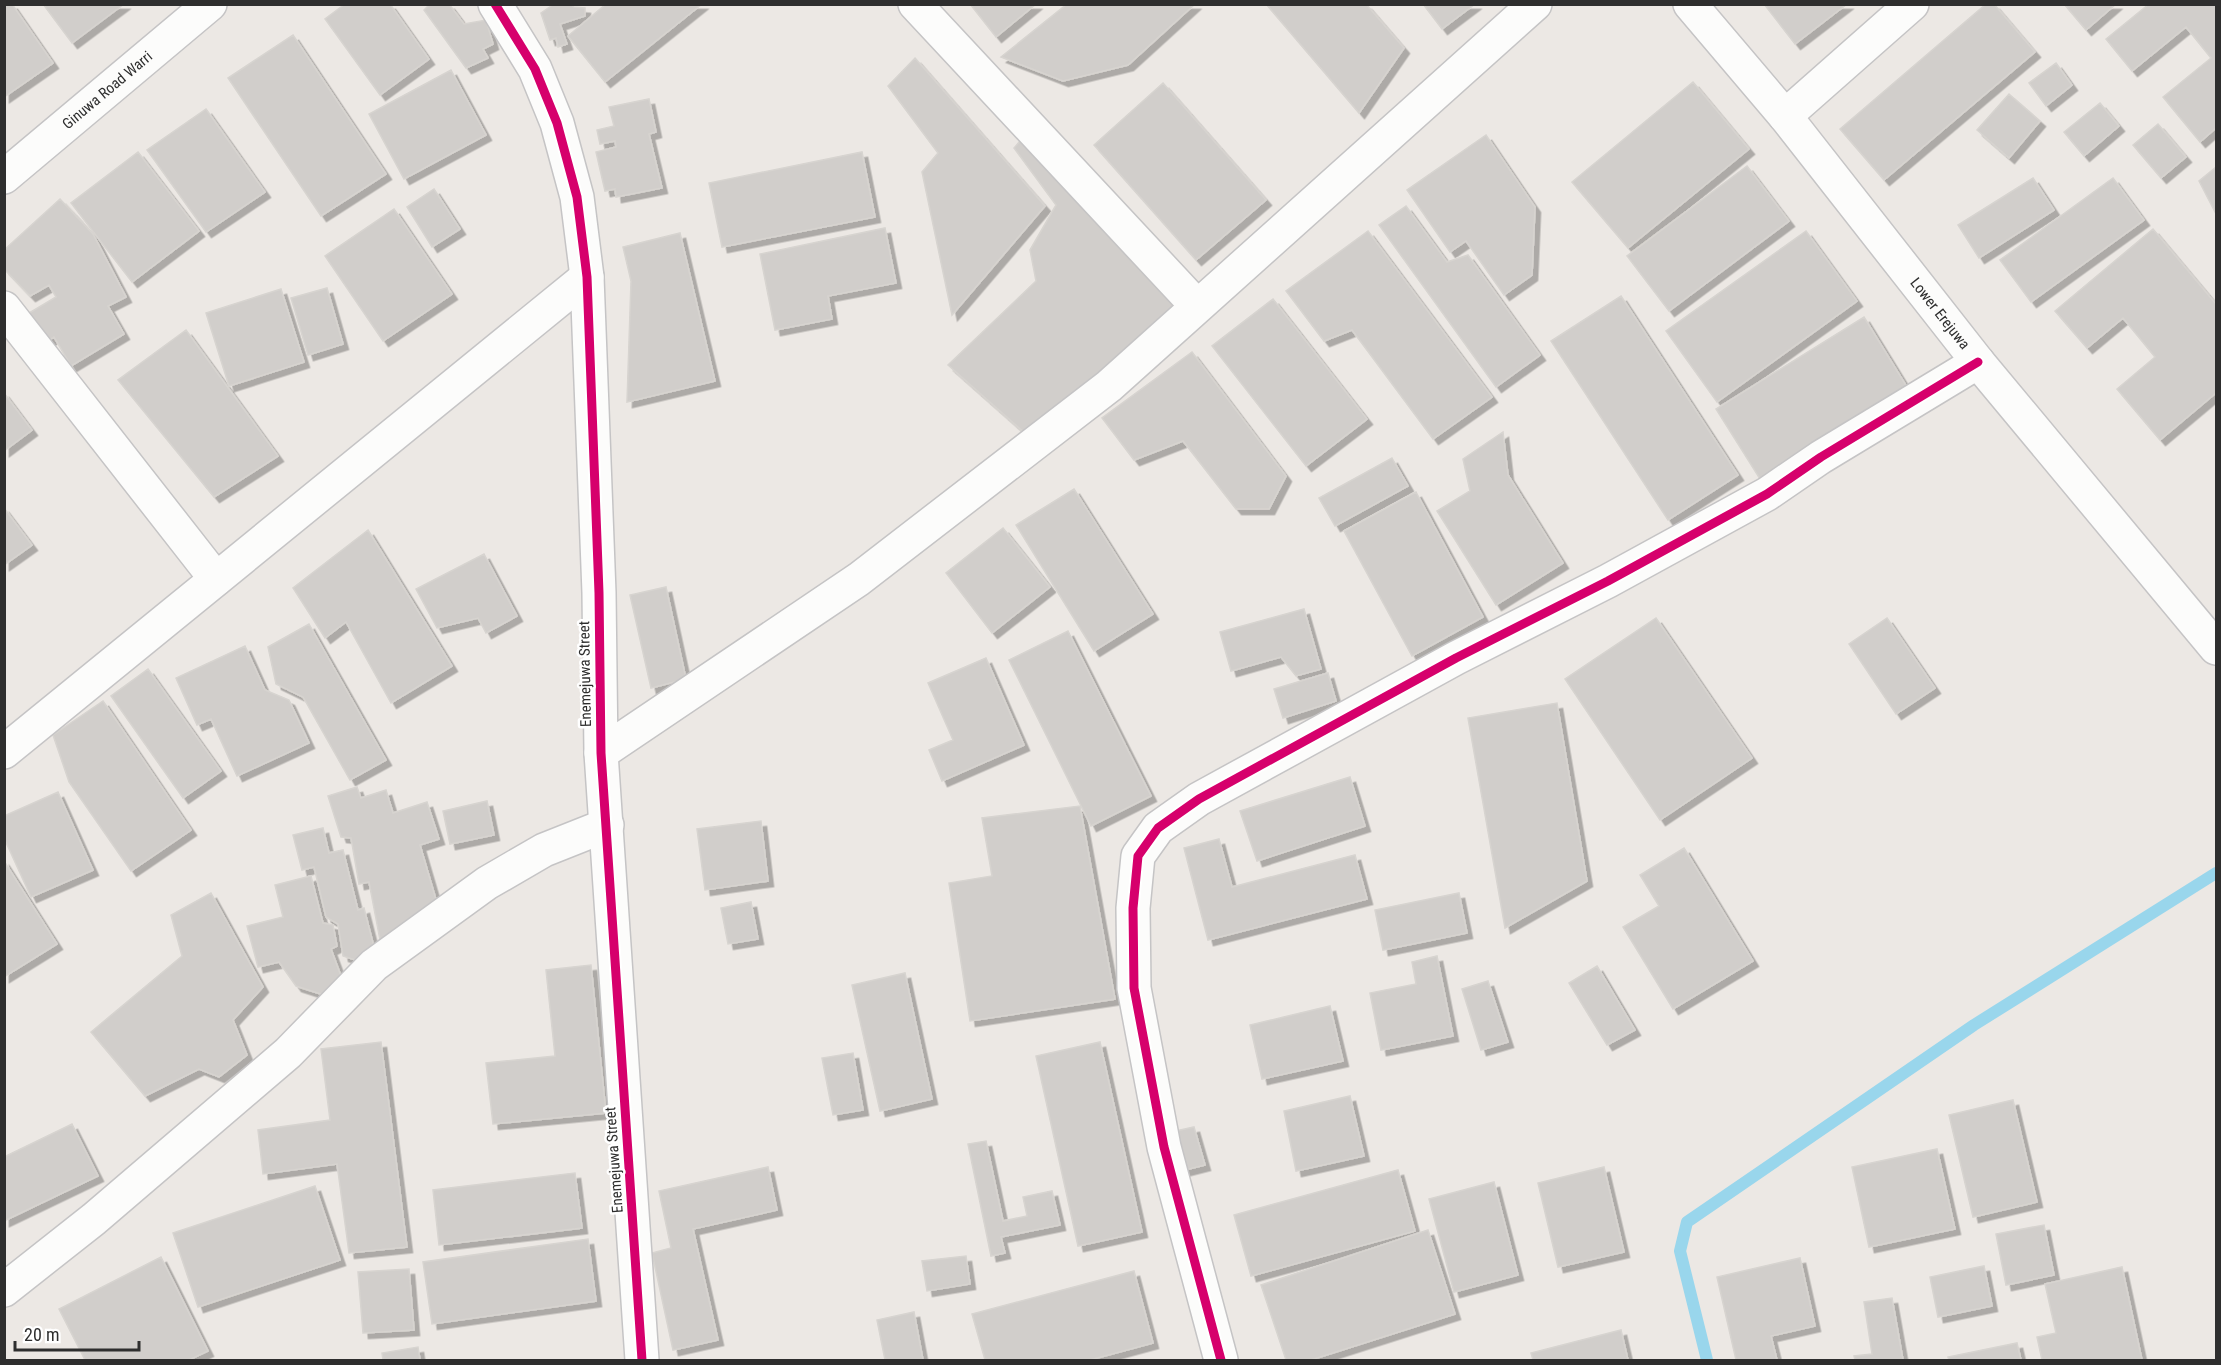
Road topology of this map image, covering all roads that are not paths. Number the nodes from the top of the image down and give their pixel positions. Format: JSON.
{"nodes":[{"id":1,"x":210,"y":4,"type":"edge"},
{"id":2,"x":495,"y":4,"type":"edge"},
{"id":3,"x":915,"y":4,"type":"edge"},
{"id":4,"x":1535,"y":4,"type":"edge"},
{"id":5,"x":1690,"y":4,"type":"edge"},
{"id":6,"x":1912,"y":4,"type":"edge"},
{"id":7,"x":1785,"y":116,"type":"junction"},
{"id":8,"x":4,"y":177,"type":"edge"},
{"id":9,"x":587,"y":277,"type":"junction"},
{"id":10,"x":1197,"y":306,"type":"junction"},
{"id":11,"x":4,"y":308,"type":"edge"},
{"id":12,"x":1978,"y":362,"type":"junction"},
{"id":13,"x":216,"y":579,"type":"junction"},
{"id":14,"x":2217,"y":648,"type":"edge"},
{"id":15,"x":4,"y":753,"type":"edge"},
{"id":16,"x":601,"y":753,"type":"junction"},
{"id":17,"x":607,"y":825,"type":"junction"},
{"id":18,"x":4,"y":1290,"type":"edge"},
{"id":19,"x":642,"y":1360,"type":"edge"},
{"id":20,"x":1221,"y":1360,"type":"edge"}],
"edges":[{"from":1,"to":8,"type":"street","name":"Ginuwa Road Warri"},
{"from":2,"to":9,"type":"street","name":"Enemejuwa Street"},
{"from":3,"to":10,"type":"street"},
{"from":4,"to":10,"type":"street"},
{"from":5,"to":7,"type":"street","name":"Lower Erejuwa"},
{"from":6,"to":7,"type":"street"},
{"from":7,"to":12,"type":"street","name":"Lower Erejuwa"},
{"from":9,"to":13,"type":"street"},
{"from":9,"to":16,"type":"street","name":"Enemejuwa Street"},
{"from":10,"to":16,"type":"street"},
{"from":11,"to":13,"type":"street"},
{"from":12,"to":14,"type":"street","name":"Lower Erejuwa"},
{"from":12,"to":20,"type":"street"},
{"from":13,"to":15,"type":"street"},
{"from":16,"to":17,"type":"street","name":"Enemejuwa Street"},
{"from":17,"to":18,"type":"street"},
{"from":17,"to":19,"type":"street","name":"Enemejuwa Street"}]}
